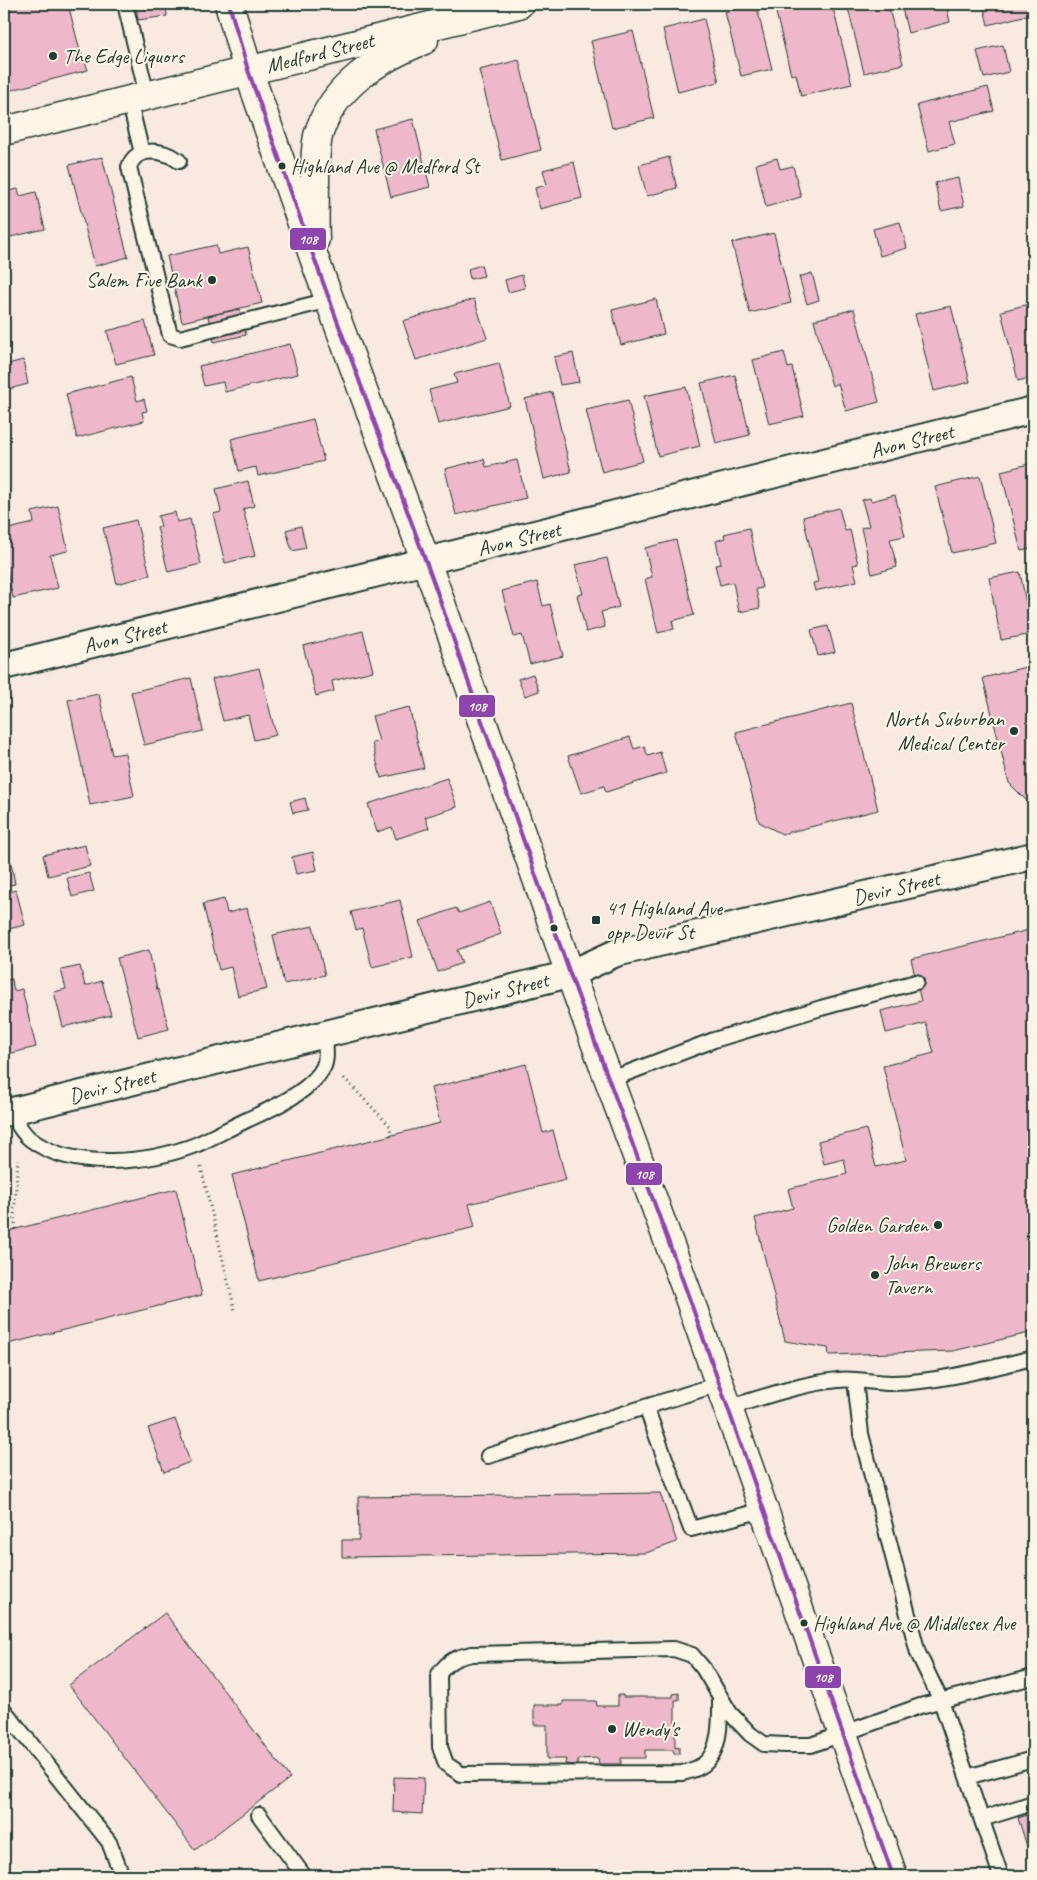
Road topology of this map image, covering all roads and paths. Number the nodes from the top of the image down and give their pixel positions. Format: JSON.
{"nodes":[{"id":1,"x":125,"y":4,"type":"edge"},
{"id":2,"x":229,"y":4,"type":"edge"},
{"id":3,"x":507,"y":7,"type":"edge"},
{"id":4,"x":248,"y":70,"type":"junction"},
{"id":5,"x":138,"y":98,"type":"junction"},
{"id":6,"x":4,"y":131,"type":"edge"},
{"id":7,"x":142,"y":153,"type":"junction"},
{"id":8,"x":179,"y":161,"type":"dead end"},
{"id":9,"x":317,"y":266,"type":"junction"},
{"id":10,"x":329,"y":300,"type":"junction"},
{"id":11,"x":1033,"y":410,"type":"edge"},
{"id":12,"x":426,"y":562,"type":"junction"},
{"id":13,"x":4,"y":666,"type":"edge"},
{"id":14,"x":1033,"y":856,"type":"edge"},
{"id":15,"x":570,"y":974,"type":"junction"},
{"id":16,"x":916,"y":982,"type":"dead end"},
{"id":17,"x":324,"y":1034,"type":"junction"},
{"id":18,"x":324,"y":1068,"type":"junction"},
{"id":19,"x":609,"y":1080,"type":"junction"},
{"id":20,"x":7,"y":1112,"type":"edge"},
{"id":21,"x":391,"y":1136,"type":"dead end"},
{"id":22,"x":28,"y":1138,"type":"junction"},
{"id":23,"x":196,"y":1144,"type":"junction"},
{"id":24,"x":16,"y":1228,"type":"dead end"},
{"id":25,"x":235,"y":1311,"type":"dead end"},
{"id":26,"x":1033,"y":1358,"type":"edge"},
{"id":27,"x":855,"y":1380,"type":"junction"},
{"id":28,"x":726,"y":1406,"type":"junction"},
{"id":29,"x":646,"y":1407,"type":"junction"},
{"id":30,"x":488,"y":1456,"type":"dead end"},
{"id":31,"x":764,"y":1510,"type":"junction"},
{"id":32,"x":1033,"y":1677,"type":"edge"},
{"id":33,"x":720,"y":1696,"type":"junction"},
{"id":34,"x":941,"y":1701,"type":"junction"},
{"id":35,"x":4,"y":1710,"type":"edge"},
{"id":36,"x":843,"y":1734,"type":"junction"},
{"id":37,"x":1033,"y":1759,"type":"edge"},
{"id":38,"x":967,"y":1777,"type":"junction"},
{"id":39,"x":1033,"y":1803,"type":"edge"},
{"id":40,"x":259,"y":1815,"type":"dead end"},
{"id":41,"x":982,"y":1819,"type":"junction"},
{"id":42,"x":122,"y":1876,"type":"edge"},
{"id":43,"x":304,"y":1876,"type":"edge"},
{"id":44,"x":893,"y":1876,"type":"edge"},
{"id":45,"x":1001,"y":1876,"type":"edge"}],
"edges":[{"from":1,"to":5,"type":"lane"},
{"from":2,"to":4,"type":"main road"},
{"from":3,"to":4,"type":"main road","name":"Medford Street"},
{"from":3,"to":9,"type":"main road"},
{"from":4,"to":5,"type":"main road","name":"Medford Street"},
{"from":4,"to":9,"type":"main road"},
{"from":5,"to":6,"type":"main road","name":"Medford Street"},
{"from":5,"to":7,"type":"lane"},
{"from":7,"to":8,"type":"lane"},
{"from":7,"to":10,"type":"lane"},
{"from":9,"to":10,"type":"main road"},
{"from":10,"to":12,"type":"main road"},
{"from":11,"to":12,"type":"street","name":"Avon Street"},
{"from":12,"to":13,"type":"street","name":"Avon Street"},
{"from":12,"to":15,"type":"main road"},
{"from":14,"to":15,"type":"street","name":"Devir Street"},
{"from":15,"to":17,"type":"street","name":"Devir Street"},
{"from":15,"to":19,"type":"main road"},
{"from":16,"to":19,"type":"lane"},
{"from":17,"to":18,"type":"lane"},
{"from":17,"to":20,"type":"street","name":"Devir Street"},
{"from":18,"to":21,"type":"path"},
{"from":18,"to":23,"type":"lane"},
{"from":19,"to":28,"type":"main road"},
{"from":20,"to":22,"type":"lane"},
{"from":22,"to":23,"type":"lane"},
{"from":22,"to":24,"type":"path"},
{"from":23,"to":25,"type":"path"},
{"from":26,"to":27,"type":"lane"},
{"from":27,"to":28,"type":"lane"},
{"from":27,"to":34,"type":"lane"},
{"from":28,"to":29,"type":"lane"},
{"from":28,"to":31,"type":"main road"},
{"from":29,"to":30,"type":"lane"},
{"from":29,"to":31,"type":"lane"},
{"from":31,"to":36,"type":"main road"},
{"from":32,"to":34,"type":"lane"},
{"from":33,"to":33,"type":"lane"},
{"from":33,"to":36,"type":"lane"},
{"from":34,"to":36,"type":"lane"},
{"from":34,"to":38,"type":"lane"},
{"from":35,"to":42,"type":"lane"},
{"from":36,"to":44,"type":"main road"},
{"from":37,"to":38,"type":"lane"},
{"from":38,"to":41,"type":"lane"},
{"from":39,"to":41,"type":"lane"},
{"from":40,"to":43,"type":"lane"},
{"from":41,"to":45,"type":"lane"}]}
